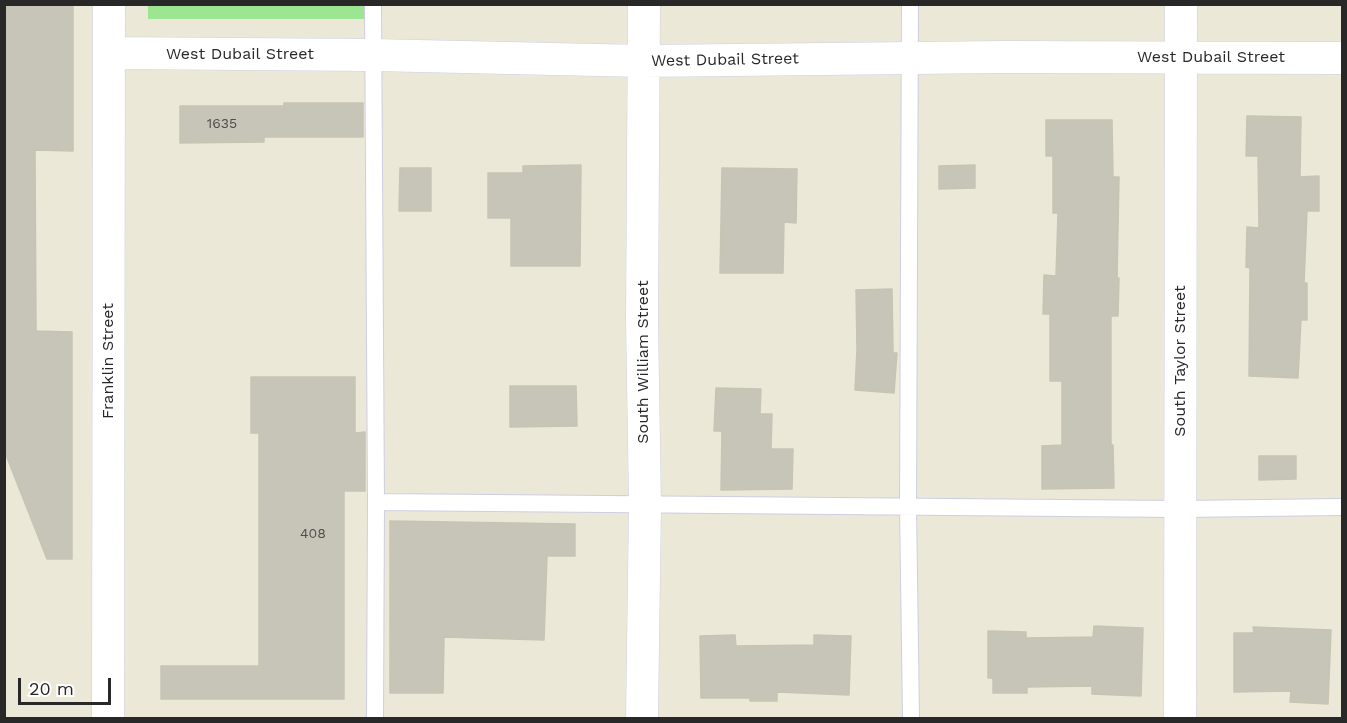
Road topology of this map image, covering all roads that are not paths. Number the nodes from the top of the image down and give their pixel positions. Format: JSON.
{"nodes":[{"id":1,"x":109,"y":4,"type":"edge"},
{"id":2,"x":373,"y":4,"type":"edge"},
{"id":3,"x":644,"y":4,"type":"edge"},
{"id":4,"x":910,"y":4,"type":"edge"},
{"id":5,"x":1181,"y":4,"type":"edge"},
{"id":6,"x":109,"y":53,"type":"junction"},
{"id":7,"x":373,"y":55,"type":"junction"},
{"id":8,"x":1181,"y":57,"type":"junction"},
{"id":9,"x":910,"y":58,"type":"junction"},
{"id":10,"x":1342,"y":58,"type":"edge"},
{"id":11,"x":643,"y":61,"type":"junction"},
{"id":12,"x":376,"y":502,"type":"junction"},
{"id":13,"x":645,"y":505,"type":"junction"},
{"id":14,"x":908,"y":505,"type":"junction"},
{"id":15,"x":1342,"y":507,"type":"edge"},
{"id":16,"x":1179,"y":508,"type":"junction"},
{"id":17,"x":108,"y":718,"type":"edge"},
{"id":18,"x":375,"y":718,"type":"edge"},
{"id":19,"x":642,"y":718,"type":"edge"},
{"id":20,"x":911,"y":718,"type":"edge"},
{"id":21,"x":1180,"y":718,"type":"edge"}],
"edges":[{"from":1,"to":6,"type":"street","name":"Franklin Street"},
{"from":2,"to":7,"type":"lane"},
{"from":3,"to":11,"type":"street","name":"South William Street"},
{"from":4,"to":9,"type":"lane"},
{"from":5,"to":8,"type":"street","name":"South Taylor Street"},
{"from":6,"to":7,"type":"street","name":"West Dubail Street"},
{"from":6,"to":17,"type":"street","name":"Franklin Street"},
{"from":7,"to":11,"type":"street","name":"West Dubail Street"},
{"from":7,"to":12,"type":"lane"},
{"from":8,"to":9,"type":"street","name":"West Dubail Street"},
{"from":8,"to":10,"type":"street","name":"West Dubail Street"},
{"from":8,"to":16,"type":"street","name":"South Taylor Street"},
{"from":9,"to":11,"type":"street","name":"West Dubail Street"},
{"from":9,"to":14,"type":"lane"},
{"from":11,"to":13,"type":"street","name":"South William Street"},
{"from":12,"to":13,"type":"lane"},
{"from":12,"to":18,"type":"lane"},
{"from":13,"to":14,"type":"lane"},
{"from":13,"to":19,"type":"street","name":"South William Street"},
{"from":14,"to":16,"type":"lane"},
{"from":14,"to":20,"type":"lane"},
{"from":15,"to":16,"type":"lane"},
{"from":16,"to":21,"type":"street","name":"South Taylor Street"}]}
